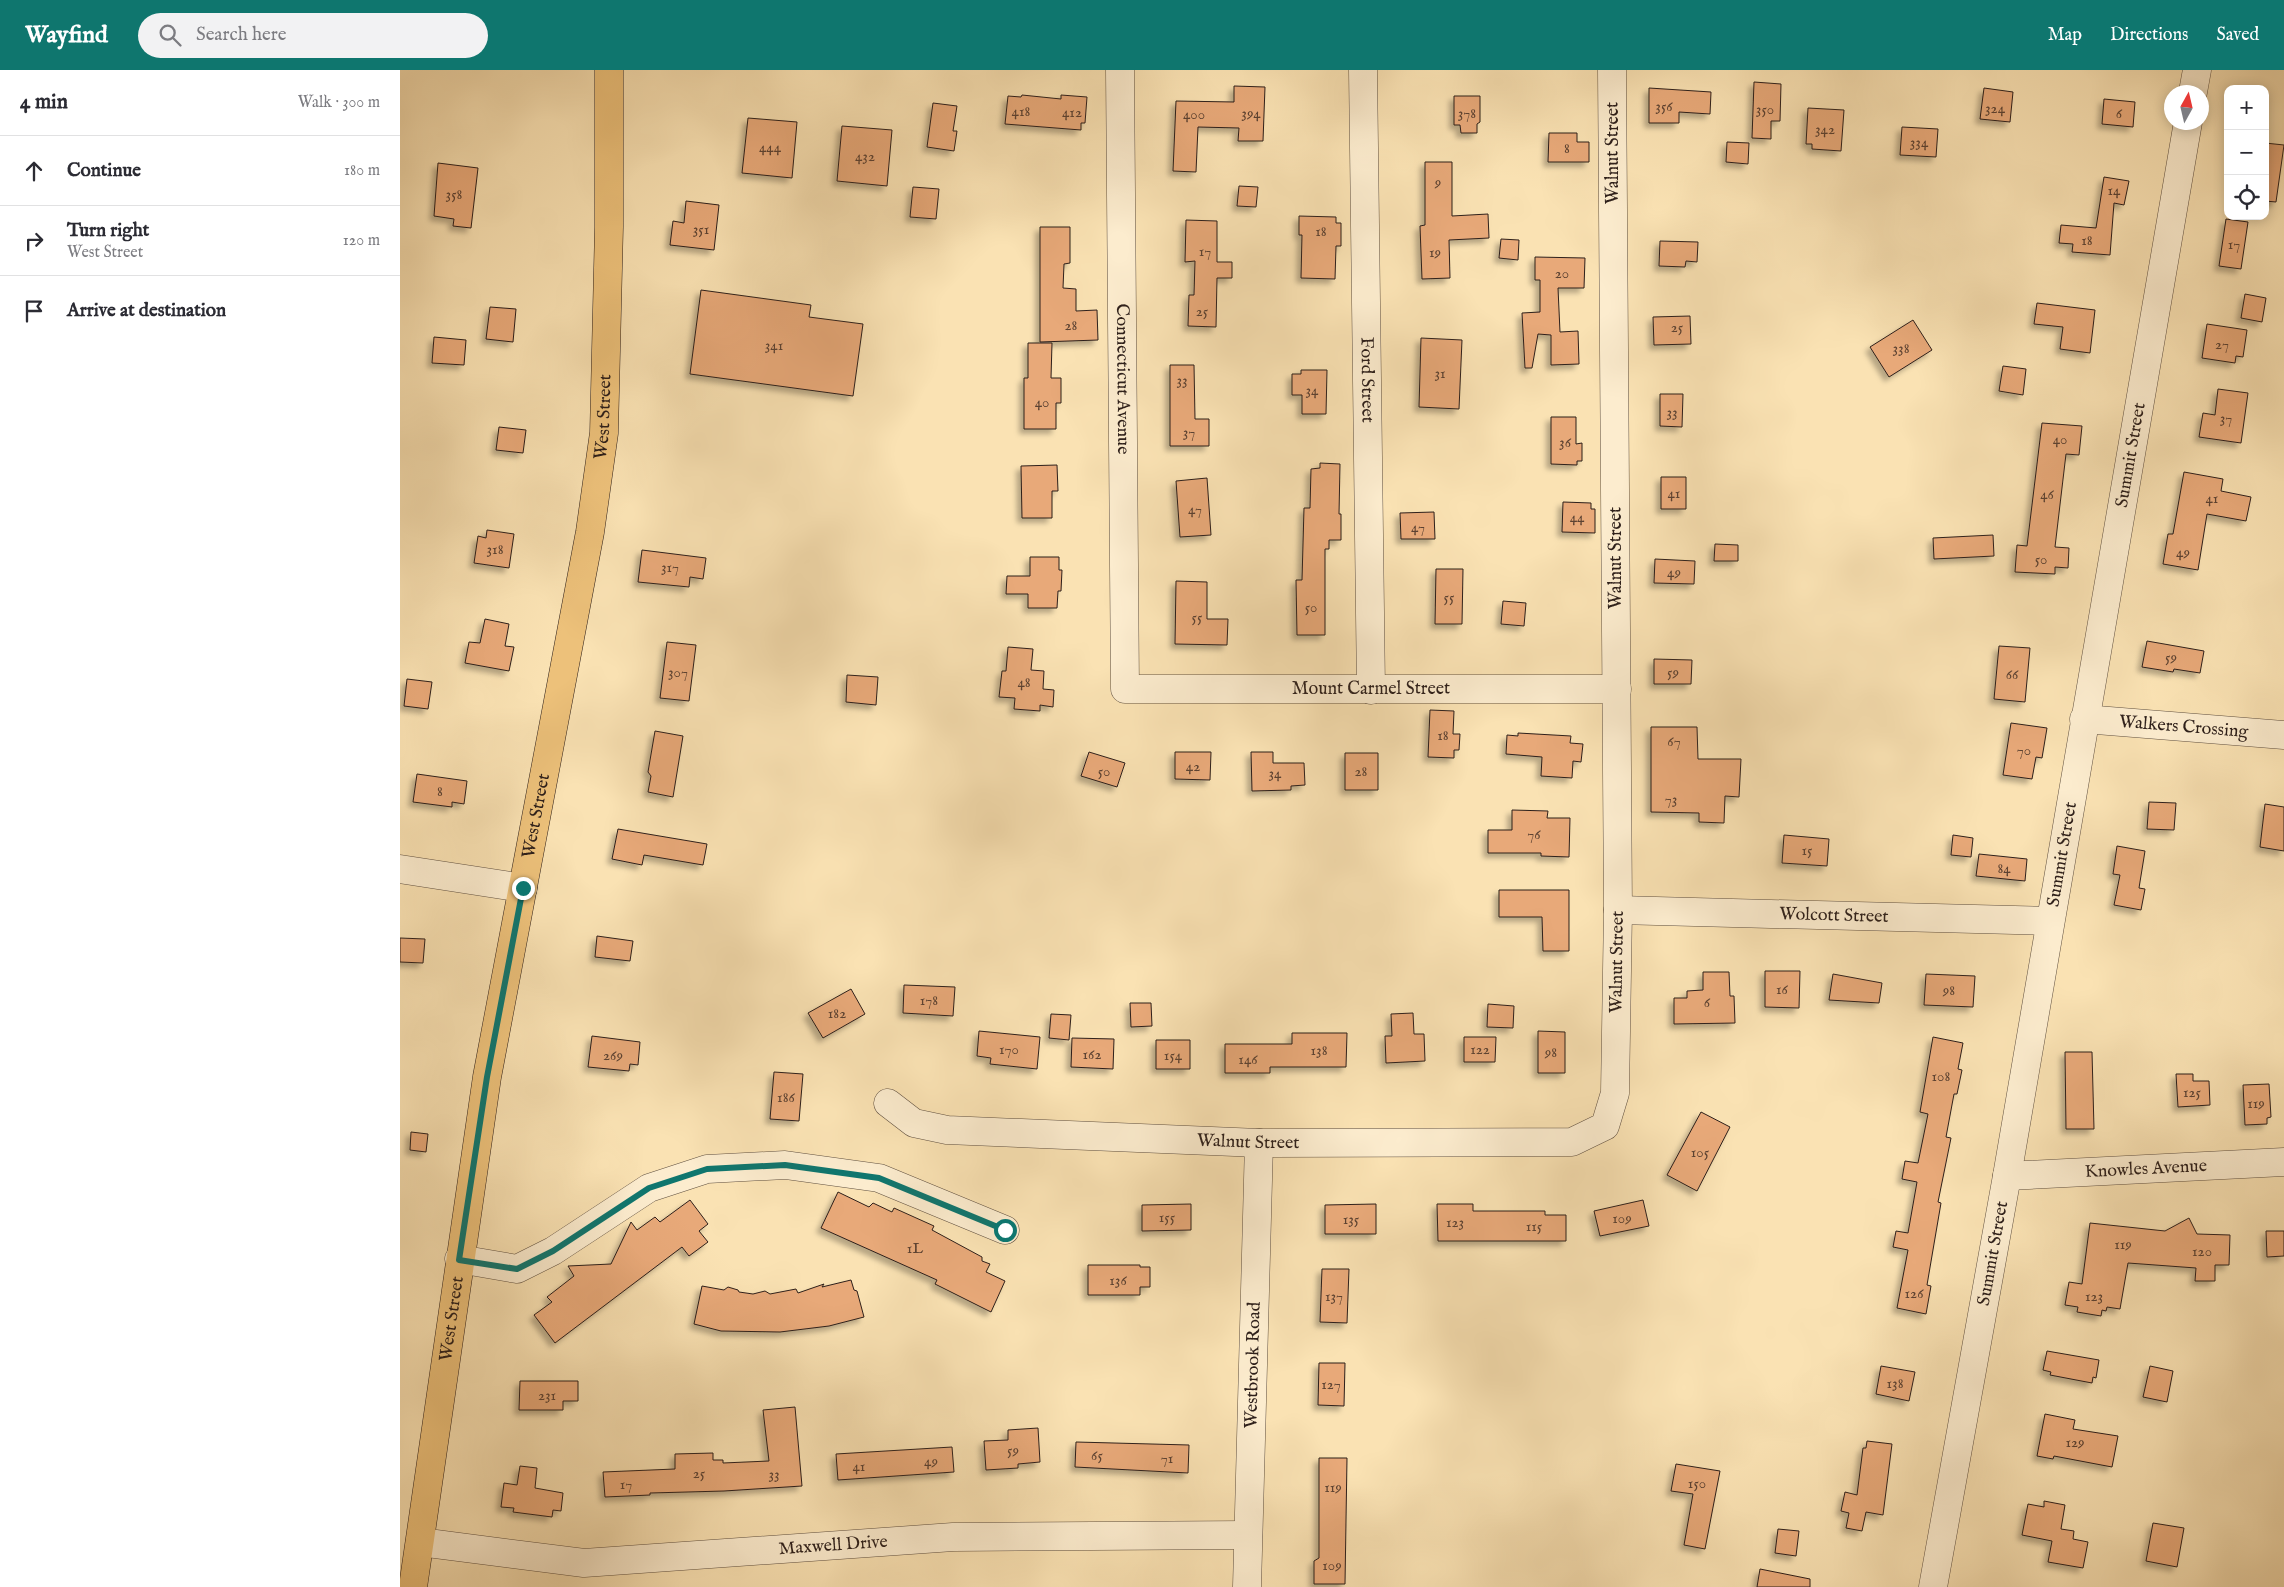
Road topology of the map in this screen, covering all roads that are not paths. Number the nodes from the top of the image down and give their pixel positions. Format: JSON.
{"nodes":[{"id":1,"x":609,"y":70,"type":"edge"},
{"id":2,"x":1120,"y":70,"type":"edge"},
{"id":3,"x":1363,"y":70,"type":"edge"},
{"id":4,"x":1612,"y":70,"type":"edge"},
{"id":5,"x":2197,"y":70,"type":"edge"},
{"id":6,"x":2194,"y":85,"type":"edge"},
{"id":7,"x":2187,"y":130,"type":"edge"},
{"id":8,"x":1125,"y":688,"type":"joint"},
{"id":9,"x":1617,"y":688,"type":"junction"},
{"id":10,"x":1372,"y":690,"type":"junction"},
{"id":11,"x":2084,"y":719,"type":"junction"},
{"id":12,"x":2284,"y":735,"type":"edge"},
{"id":13,"x":400,"y":869,"type":"edge"},
{"id":14,"x":523,"y":888,"type":"junction"},
{"id":15,"x":1618,"y":910,"type":"junction"},
{"id":16,"x":2050,"y":921,"type":"junction"},
{"id":17,"x":888,"y":1103,"type":"dead end"},
{"id":18,"x":1259,"y":1143,"type":"junction"},
{"id":19,"x":2284,"y":1162,"type":"edge"},
{"id":20,"x":2007,"y":1176,"type":"junction"},
{"id":21,"x":1005,"y":1230,"type":"dead end"},
{"id":22,"x":459,"y":1260,"type":"junction"},
{"id":23,"x":1248,"y":1535,"type":"junction"},
{"id":24,"x":420,"y":1542,"type":"junction"},
{"id":25,"x":413,"y":1587,"type":"edge"},
{"id":26,"x":1247,"y":1587,"type":"edge"},
{"id":27,"x":1933,"y":1587,"type":"edge"}],
"edges":[{"from":1,"to":14,"type":"main road","name":"West Street"},
{"from":2,"to":8,"type":"street","name":"Connecticut Avenue"},
{"from":3,"to":10,"type":"street","name":"Ford Street"},
{"from":4,"to":9,"type":"street","name":"Walnut Street"},
{"from":5,"to":6,"type":"street"},
{"from":7,"to":11,"type":"street","name":"Summit Street"},
{"from":8,"to":10,"type":"street","name":"Mount Carmel Street"},
{"from":9,"to":10,"type":"street","name":"Mount Carmel Street"},
{"from":9,"to":15,"type":"street","name":"Walnut Street"},
{"from":11,"to":12,"type":"street","name":"Walkers Crossing"},
{"from":11,"to":16,"type":"street","name":"Summit Street"},
{"from":13,"to":14,"type":"street"},
{"from":14,"to":22,"type":"main road","name":"West Street"},
{"from":15,"to":16,"type":"street","name":"Wolcott Street"},
{"from":15,"to":18,"type":"street","name":"Walnut Street"},
{"from":16,"to":20,"type":"street","name":"Summit Street"},
{"from":17,"to":18,"type":"street","name":"Walnut Street"},
{"from":18,"to":23,"type":"street","name":"Westbrook Road"},
{"from":19,"to":20,"type":"street","name":"Knowles Avenue"},
{"from":20,"to":27,"type":"street","name":"Summit Street"},
{"from":21,"to":22,"type":"street"},
{"from":22,"to":24,"type":"main road","name":"West Street"},
{"from":23,"to":24,"type":"street","name":"Maxwell Drive"},
{"from":23,"to":26,"type":"street","name":"Westbrook Road"},
{"from":24,"to":25,"type":"main road","name":"West Street"}]}
